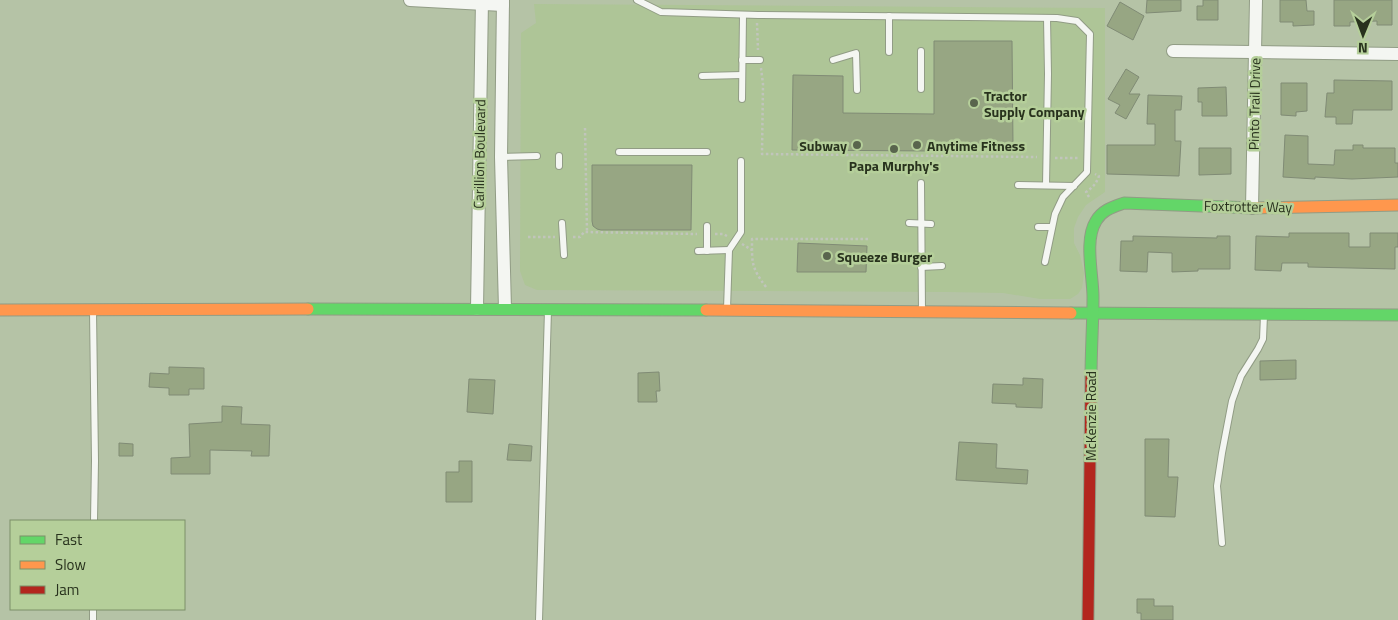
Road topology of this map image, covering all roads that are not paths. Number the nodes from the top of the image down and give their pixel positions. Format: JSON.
{"nodes":[{"id":1,"x":410,"y":0,"type":"edge"},
{"id":2,"x":637,"y":0,"type":"edge"},
{"id":3,"x":1256,"y":0,"type":"edge"},
{"id":4,"x":482,"y":2,"type":"edge"},
{"id":5,"x":503,"y":2,"type":"edge"},
{"id":6,"x":743,"y":15,"type":"junction"},
{"id":7,"x":889,"y":16,"type":"junction"},
{"id":8,"x":1047,"y":18,"type":"junction"},
{"id":9,"x":920,"y":51,"type":"dead end"},
{"id":10,"x":1173,"y":51,"type":"dead end"},
{"id":11,"x":889,"y":52,"type":"dead end"},
{"id":12,"x":1255,"y":52,"type":"junction"},
{"id":13,"x":1398,"y":54,"type":"edge"},
{"id":14,"x":742,"y":60,"type":"junction"},
{"id":15,"x":760,"y":60,"type":"road end"},
{"id":16,"x":832,"y":60,"type":"dead end"},
{"id":17,"x":742,"y":75,"type":"junction"},
{"id":18,"x":702,"y":76,"type":"dead end"},
{"id":19,"x":921,"y":89,"type":"dead end"},
{"id":20,"x":857,"y":90,"type":"dead end"},
{"id":21,"x":742,"y":99,"type":"dead end"},
{"id":22,"x":619,"y":152,"type":"dead end"},
{"id":23,"x":708,"y":152,"type":"dead end"},
{"id":24,"x":537,"y":156,"type":"dead end"},
{"id":25,"x":559,"y":156,"type":"dead end"},
{"id":26,"x":501,"y":157,"type":"junction"},
{"id":27,"x":741,"y":162,"type":"dead end"},
{"id":28,"x":559,"y":166,"type":"dead end"},
{"id":29,"x":741,"y":180,"type":"junction"},
{"id":30,"x":750,"y":180,"type":"dead end"},
{"id":31,"x":920,"y":183,"type":"dead end"},
{"id":32,"x":1018,"y":185,"type":"dead end"},
{"id":33,"x":1046,"y":185,"type":"junction"},
{"id":34,"x":1074,"y":186,"type":"junction"},
{"id":35,"x":1398,"y":205,"type":"edge"},
{"id":36,"x":1252,"y":208,"type":"junction"},
{"id":37,"x":1100,"y":214,"type":"joint"},
{"id":38,"x":741,"y":218,"type":"junction"},
{"id":39,"x":750,"y":219,"type":"dead end"},
{"id":40,"x":909,"y":223,"type":"dead end"},
{"id":41,"x":562,"y":224,"type":"dead end"},
{"id":42,"x":920,"y":224,"type":"junction"},
{"id":43,"x":930,"y":224,"type":"dead end"},
{"id":44,"x":707,"y":226,"type":"dead end"},
{"id":45,"x":1038,"y":227,"type":"dead end"},
{"id":46,"x":1052,"y":227,"type":"junction"},
{"id":47,"x":729,"y":250,"type":"junction"},
{"id":48,"x":698,"y":251,"type":"dead end"},
{"id":49,"x":707,"y":251,"type":"junction"},
{"id":50,"x":564,"y":255,"type":"dead end"},
{"id":51,"x":1045,"y":262,"type":"dead end"},
{"id":52,"x":942,"y":266,"type":"dead end"},
{"id":53,"x":921,"y":267,"type":"junction"},
{"id":54,"x":93,"y":309,"type":"junction"},
{"id":55,"x":477,"y":309,"type":"junction"},
{"id":56,"x":505,"y":309,"type":"junction"},
{"id":57,"x":548,"y":309,"type":"junction"},
{"id":58,"x":0,"y":310,"type":"edge"},
{"id":59,"x":726,"y":311,"type":"junction"},
{"id":60,"x":922,"y":312,"type":"junction"},
{"id":61,"x":1092,"y":313,"type":"junction"},
{"id":62,"x":1264,"y":314,"type":"junction"},
{"id":63,"x":1398,"y":315,"type":"edge"},
{"id":64,"x":94,"y":520,"type":"edge"},
{"id":65,"x":1222,"y":543,"type":"dead end"},
{"id":66,"x":539,"y":620,"type":"edge"},
{"id":67,"x":1088,"y":620,"type":"edge"}],
"edges":[{"from":1,"to":4,"type":"street"},
{"from":2,"to":6,"type":"lane"},
{"from":3,"to":12,"type":"street","name":"Pinto Trail Drive"},
{"from":4,"to":5,"type":"street"},
{"from":4,"to":55,"type":"street","name":"Carillion Boulevard"},
{"from":5,"to":26,"type":"street","name":"Carillion Boulevard"},
{"from":6,"to":7,"type":"lane"},
{"from":6,"to":14,"type":"lane"},
{"from":7,"to":8,"type":"lane"},
{"from":7,"to":11,"type":"lane"},
{"from":8,"to":33,"type":"lane"},
{"from":8,"to":34,"type":"lane"},
{"from":9,"to":19,"type":"lane"},
{"from":10,"to":12,"type":"street"},
{"from":12,"to":13,"type":"street"},
{"from":12,"to":36,"type":"street","name":"Pinto Trail Drive"},
{"from":14,"to":15,"type":"lane"},
{"from":14,"to":17,"type":"lane"},
{"from":16,"to":20,"type":"lane"},
{"from":17,"to":18,"type":"lane"},
{"from":17,"to":21,"type":"lane"},
{"from":22,"to":23,"type":"lane"},
{"from":24,"to":26,"type":"lane"},
{"from":25,"to":28,"type":"lane"},
{"from":26,"to":56,"type":"street","name":"Carillion Boulevard"},
{"from":27,"to":29,"type":"lane"},
{"from":29,"to":30,"type":"lane"},
{"from":29,"to":38,"type":"lane"},
{"from":31,"to":42,"type":"lane"},
{"from":32,"to":33,"type":"lane"},
{"from":33,"to":34,"type":"lane"},
{"from":34,"to":46,"type":"lane"},
{"from":35,"to":36,"type":"main road","name":"Foxtrotter Way"},
{"from":36,"to":37,"type":"main road","name":"Foxtrotter Way"},
{"from":37,"to":61,"type":"main road","name":"McKenzie Road"},
{"from":38,"to":39,"type":"lane"},
{"from":38,"to":47,"type":"lane"},
{"from":40,"to":42,"type":"lane"},
{"from":41,"to":50,"type":"lane"},
{"from":42,"to":43,"type":"lane"},
{"from":42,"to":53,"type":"lane"},
{"from":44,"to":49,"type":"lane"},
{"from":45,"to":46,"type":"lane"},
{"from":46,"to":51,"type":"lane"},
{"from":47,"to":49,"type":"lane"},
{"from":47,"to":59,"type":"lane"},
{"from":48,"to":49,"type":"lane"},
{"from":52,"to":53,"type":"lane"},
{"from":53,"to":60,"type":"lane"},
{"from":54,"to":55,"type":"main road"},
{"from":54,"to":58,"type":"main road"},
{"from":54,"to":64,"type":"lane"},
{"from":55,"to":56,"type":"main road"},
{"from":56,"to":57,"type":"main road"},
{"from":57,"to":59,"type":"main road"},
{"from":57,"to":66,"type":"lane"},
{"from":59,"to":60,"type":"main road"},
{"from":60,"to":61,"type":"main road"},
{"from":61,"to":62,"type":"main road"},
{"from":61,"to":67,"type":"main road","name":"McKenzie Road"},
{"from":62,"to":63,"type":"main road"},
{"from":62,"to":65,"type":"lane"}]}
